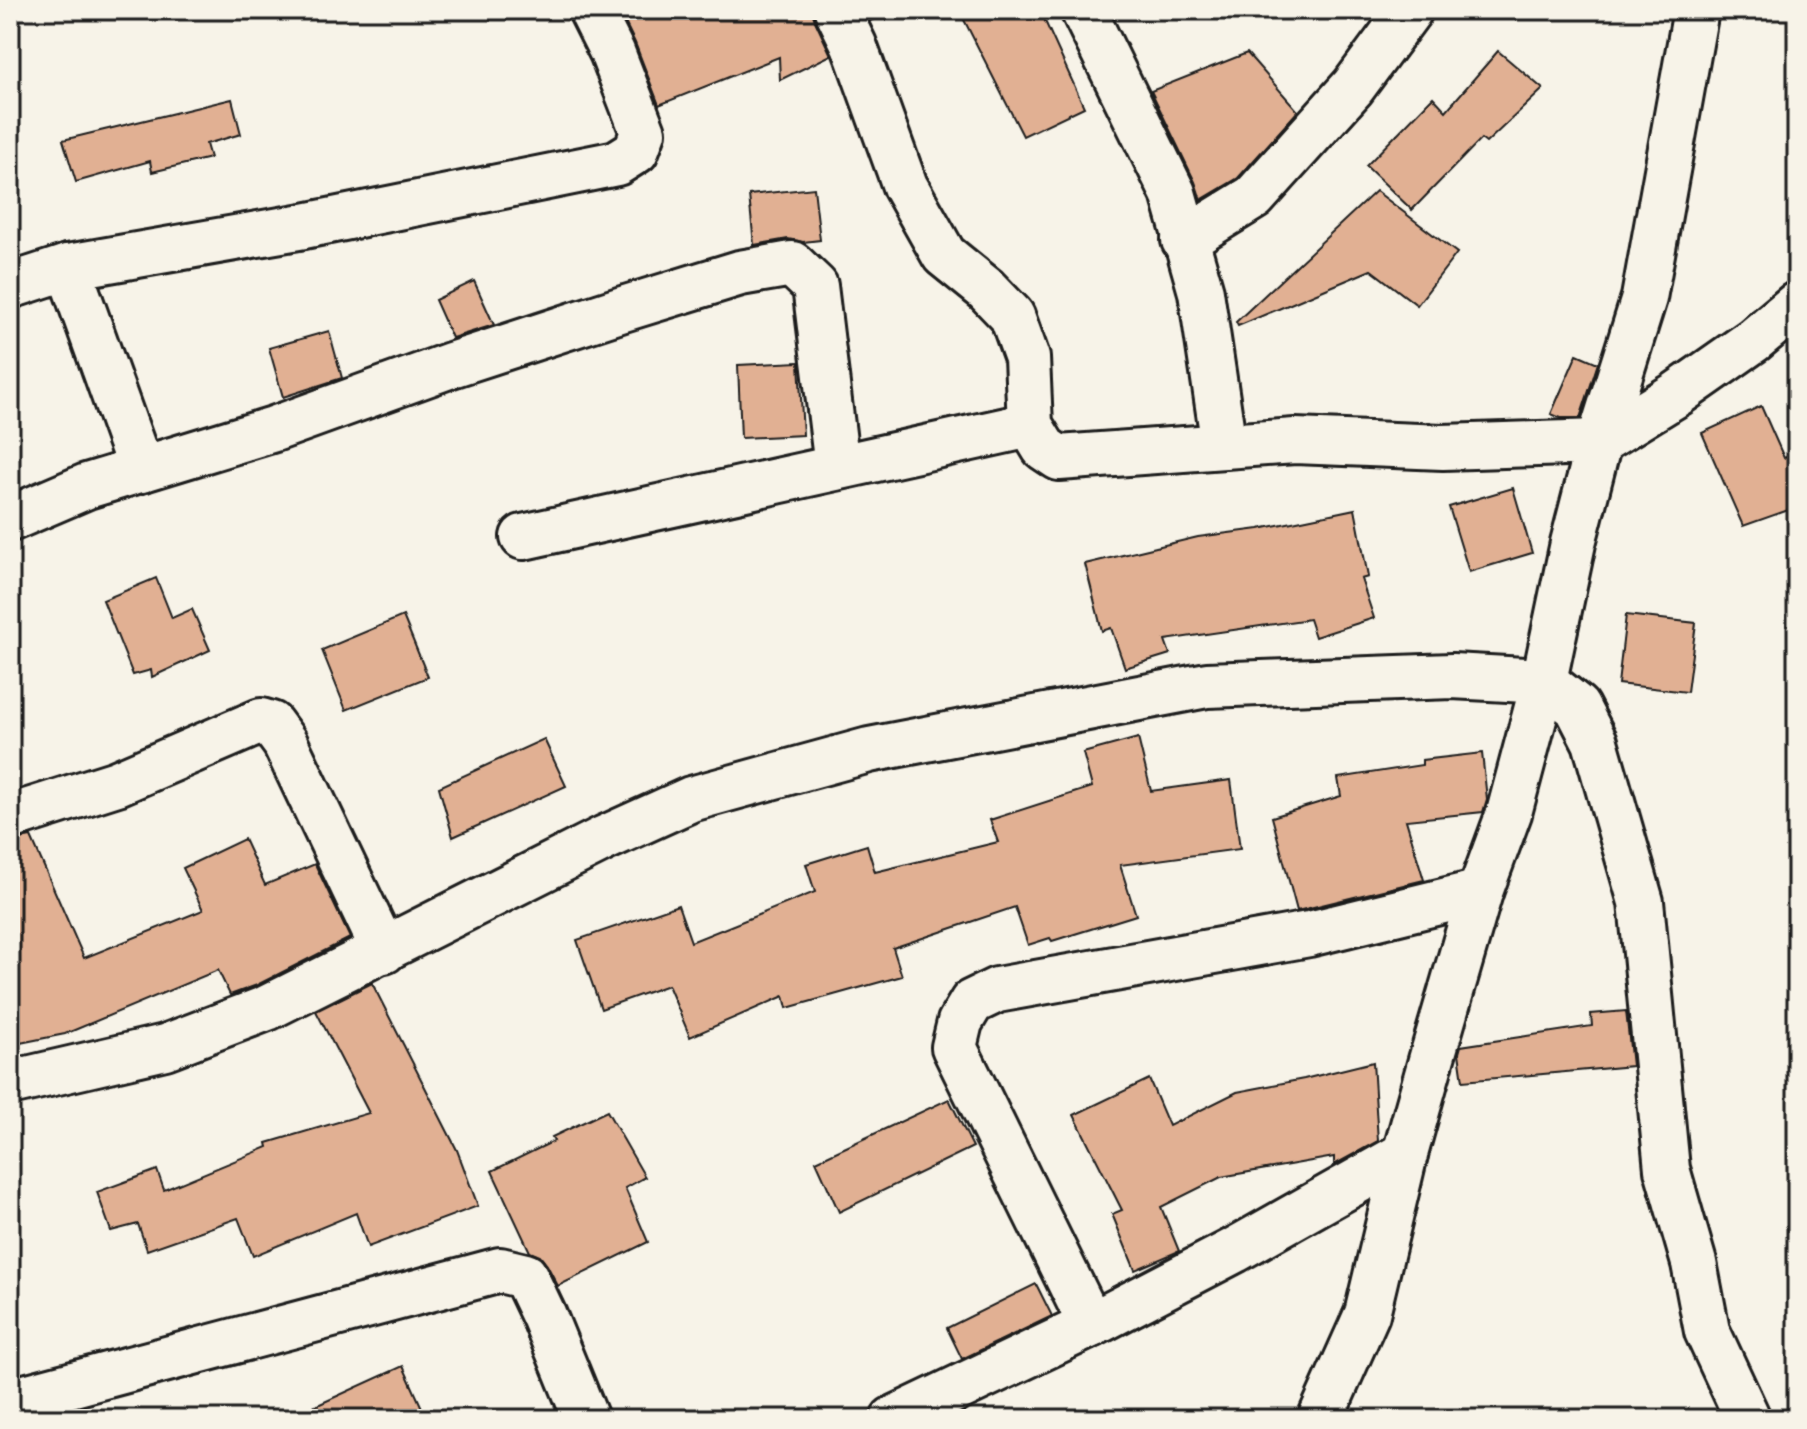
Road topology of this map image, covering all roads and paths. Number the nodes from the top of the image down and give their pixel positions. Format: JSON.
{"nodes":[{"id":1,"x":591,"y":10,"type":"edge"},
{"id":2,"x":837,"y":10,"type":"edge"},
{"id":3,"x":1083,"y":10,"type":"edge"},
{"id":4,"x":1410,"y":10,"type":"edge"},
{"id":5,"x":1696,"y":10,"type":"edge"},
{"id":6,"x":1184,"y":240,"type":"junction"},
{"id":7,"x":68,"y":267,"type":"junction"},
{"id":8,"x":10,"y":286,"type":"edge"},
{"id":9,"x":1797,"y":304,"type":"edge"},
{"id":10,"x":1030,"y":425,"type":"junction"},
{"id":11,"x":1599,"y":442,"type":"junction"},
{"id":12,"x":1224,"y":446,"type":"junction"},
{"id":13,"x":837,"y":467,"type":"junction"},
{"id":14,"x":141,"y":470,"type":"junction"},
{"id":15,"x":10,"y":519,"type":"edge"},
{"id":16,"x":523,"y":537,"type":"dead end"},
{"id":17,"x":1544,"y":681,"type":"junction"},
{"id":18,"x":10,"y":817,"type":"edge"},
{"id":19,"x":1480,"y":892,"type":"junction"},
{"id":20,"x":384,"y":951,"type":"junction"},
{"id":21,"x":10,"y":1083,"type":"edge"},
{"id":22,"x":1405,"y":1154,"type":"junction"},
{"id":23,"x":1091,"y":1325,"type":"junction"},
{"id":24,"x":10,"y":1401,"type":"edge"},
{"id":25,"x":586,"y":1419,"type":"edge"},
{"id":26,"x":893,"y":1419,"type":"edge"},
{"id":27,"x":1320,"y":1419,"type":"edge"},
{"id":28,"x":1748,"y":1419,"type":"edge"}],
"edges":[{"from":1,"to":7,"type":"street"},
{"from":2,"to":10,"type":"street"},
{"from":3,"to":6,"type":"street"},
{"from":4,"to":6,"type":"street"},
{"from":5,"to":11,"type":"street"},
{"from":6,"to":12,"type":"street"},
{"from":7,"to":8,"type":"street"},
{"from":7,"to":14,"type":"street"},
{"from":9,"to":11,"type":"street"},
{"from":10,"to":12,"type":"street"},
{"from":10,"to":13,"type":"street"},
{"from":11,"to":12,"type":"street"},
{"from":11,"to":17,"type":"street"},
{"from":13,"to":14,"type":"street"},
{"from":13,"to":16,"type":"street"},
{"from":14,"to":15,"type":"street"},
{"from":17,"to":19,"type":"street"},
{"from":17,"to":20,"type":"street"},
{"from":17,"to":28,"type":"street"},
{"from":18,"to":20,"type":"street"},
{"from":19,"to":22,"type":"street"},
{"from":19,"to":23,"type":"street"},
{"from":20,"to":21,"type":"street"},
{"from":22,"to":23,"type":"street"},
{"from":22,"to":27,"type":"street"},
{"from":23,"to":26,"type":"street"},
{"from":24,"to":25,"type":"street"}]}
